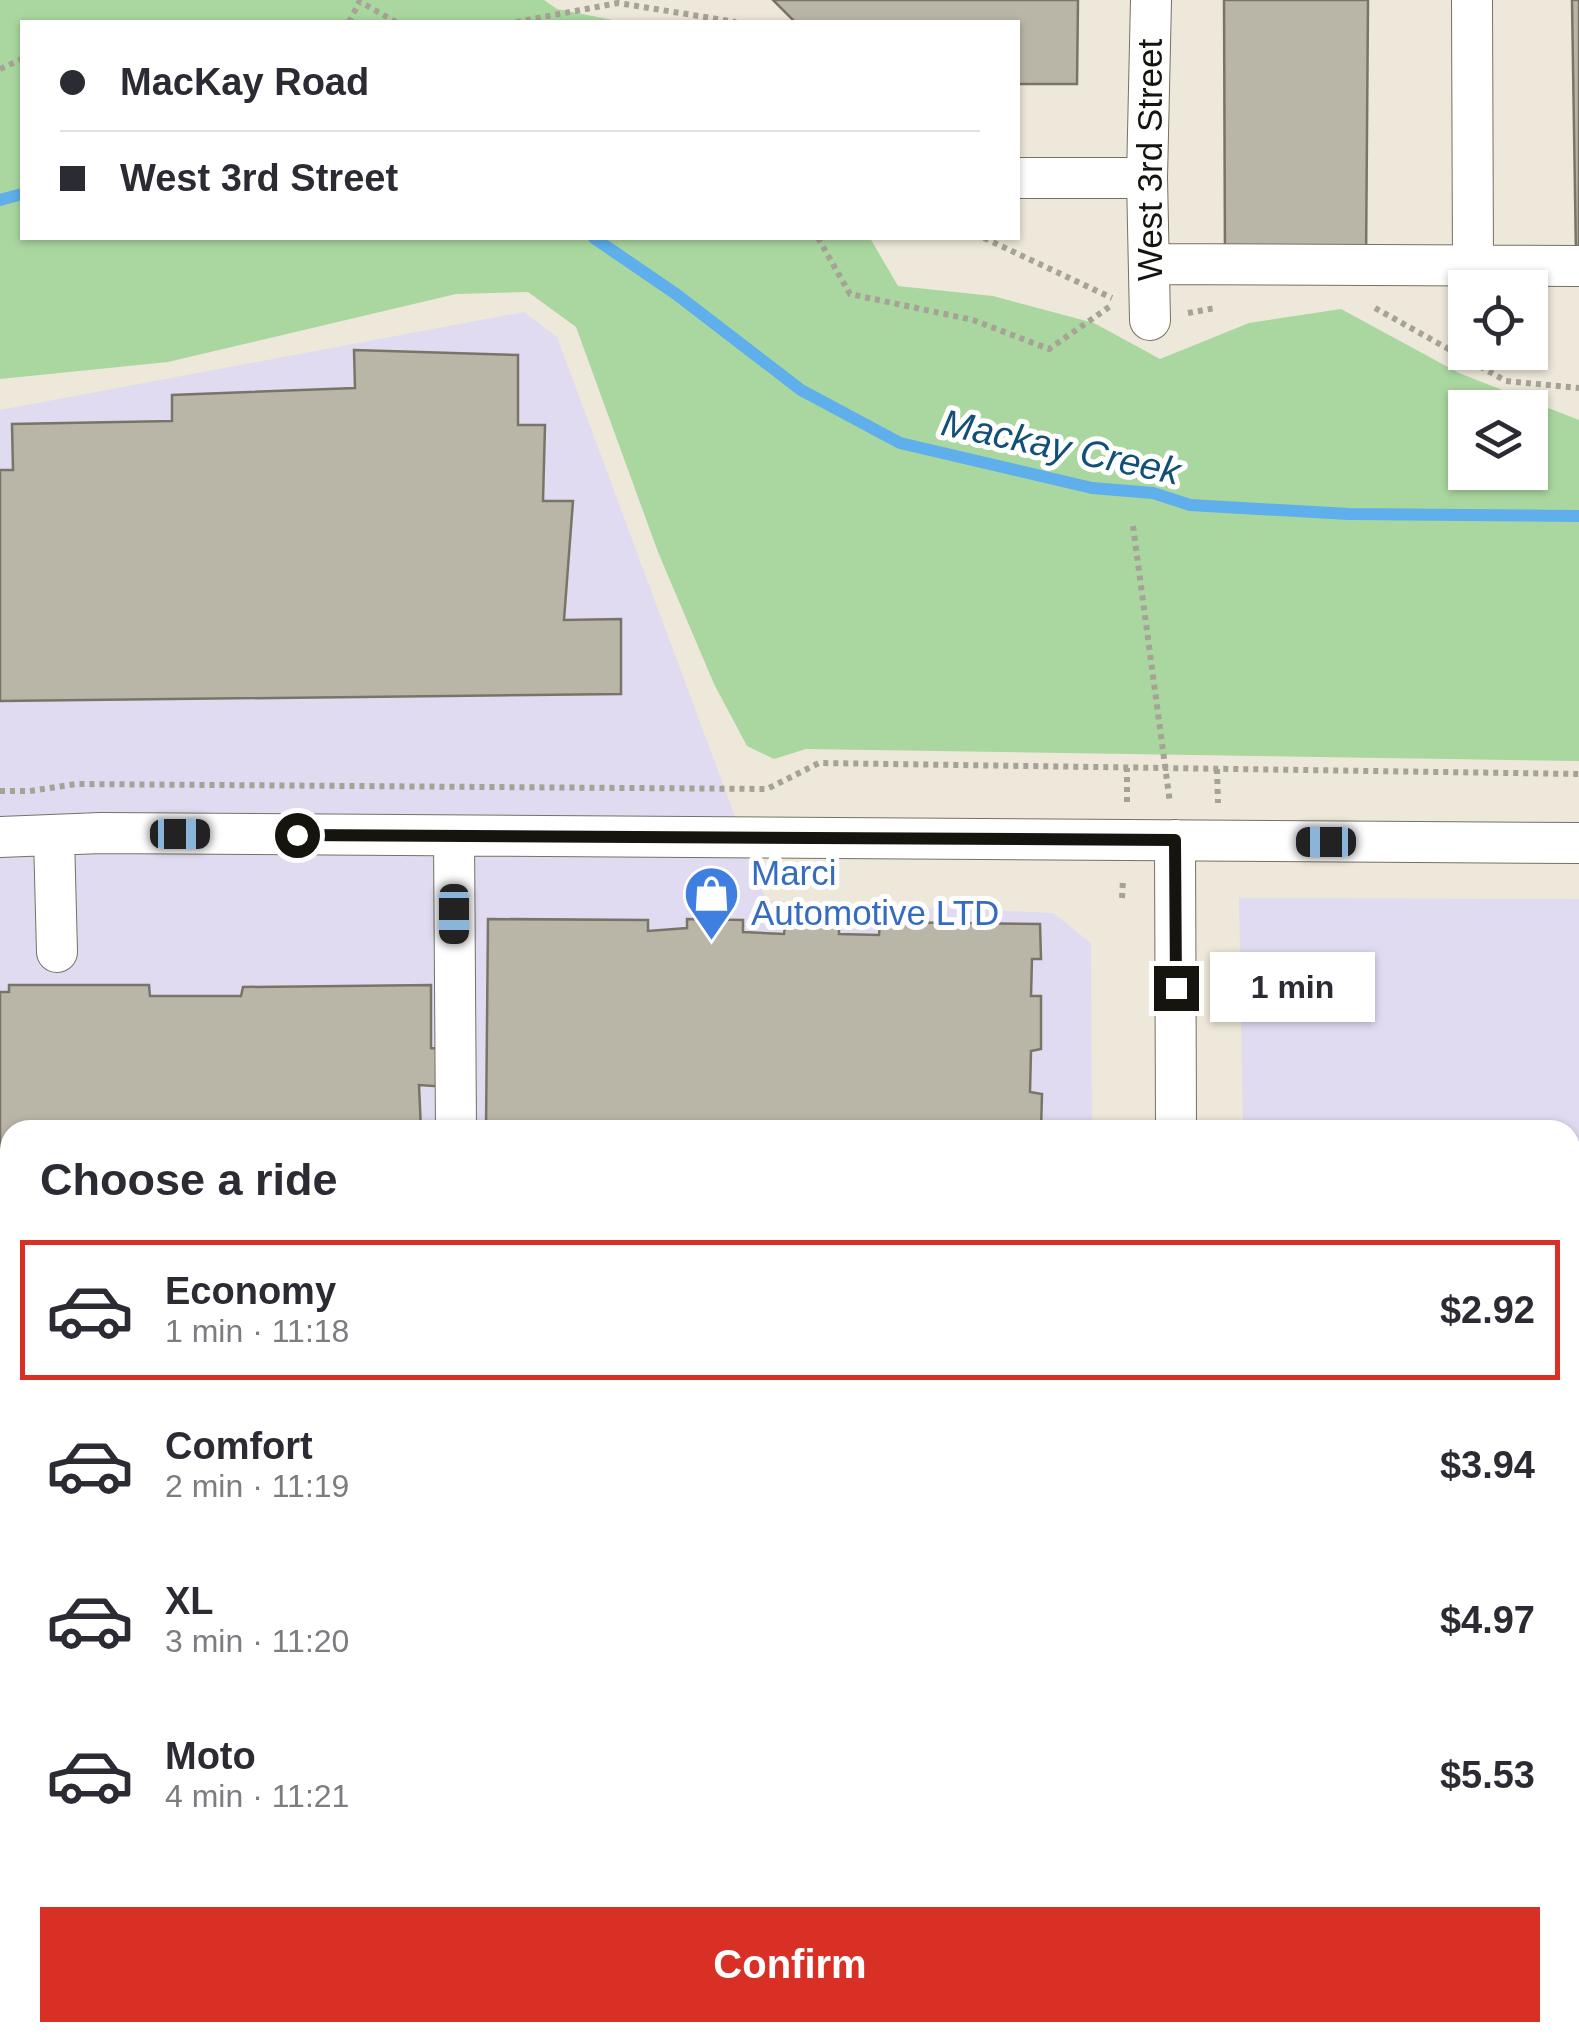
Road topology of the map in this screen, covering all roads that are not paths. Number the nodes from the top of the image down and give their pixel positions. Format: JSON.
{"nodes":[{"id":1,"x":1151,"y":0,"type":"edge"},
{"id":2,"x":1472,"y":0,"type":"edge"},
{"id":3,"x":1020,"y":178,"type":"edge"},
{"id":4,"x":1147,"y":178,"type":"junction"},
{"id":5,"x":1149,"y":264,"type":"junction"},
{"id":6,"x":1473,"y":266,"type":"junction"},
{"id":7,"x":1579,"y":266,"type":"edge"},
{"id":8,"x":1150,"y":320,"type":"road end"},
{"id":9,"x":454,"y":836,"type":"junction"},
{"id":10,"x":0,"y":837,"type":"edge"},
{"id":11,"x":54,"y":838,"type":"junction"},
{"id":12,"x":1175,"y":840,"type":"junction"},
{"id":13,"x":1579,"y":843,"type":"edge"},
{"id":14,"x":57,"y":952,"type":"dead end"},
{"id":15,"x":456,"y":1120,"type":"edge"},
{"id":16,"x":1176,"y":1120,"type":"edge"}],
"edges":[{"from":1,"to":4,"type":"street","name":"West 3rd Street"},
{"from":2,"to":6,"type":"street"},
{"from":3,"to":4,"type":"street"},
{"from":4,"to":5,"type":"street","name":"West 3rd Street"},
{"from":5,"to":6,"type":"street"},
{"from":5,"to":8,"type":"street","name":"West 3rd Street"},
{"from":6,"to":7,"type":"street"},
{"from":9,"to":11,"type":"street"},
{"from":9,"to":12,"type":"street"},
{"from":9,"to":15,"type":"street"},
{"from":10,"to":11,"type":"street"},
{"from":11,"to":14,"type":"street"},
{"from":12,"to":13,"type":"street"},
{"from":12,"to":16,"type":"street"}]}
